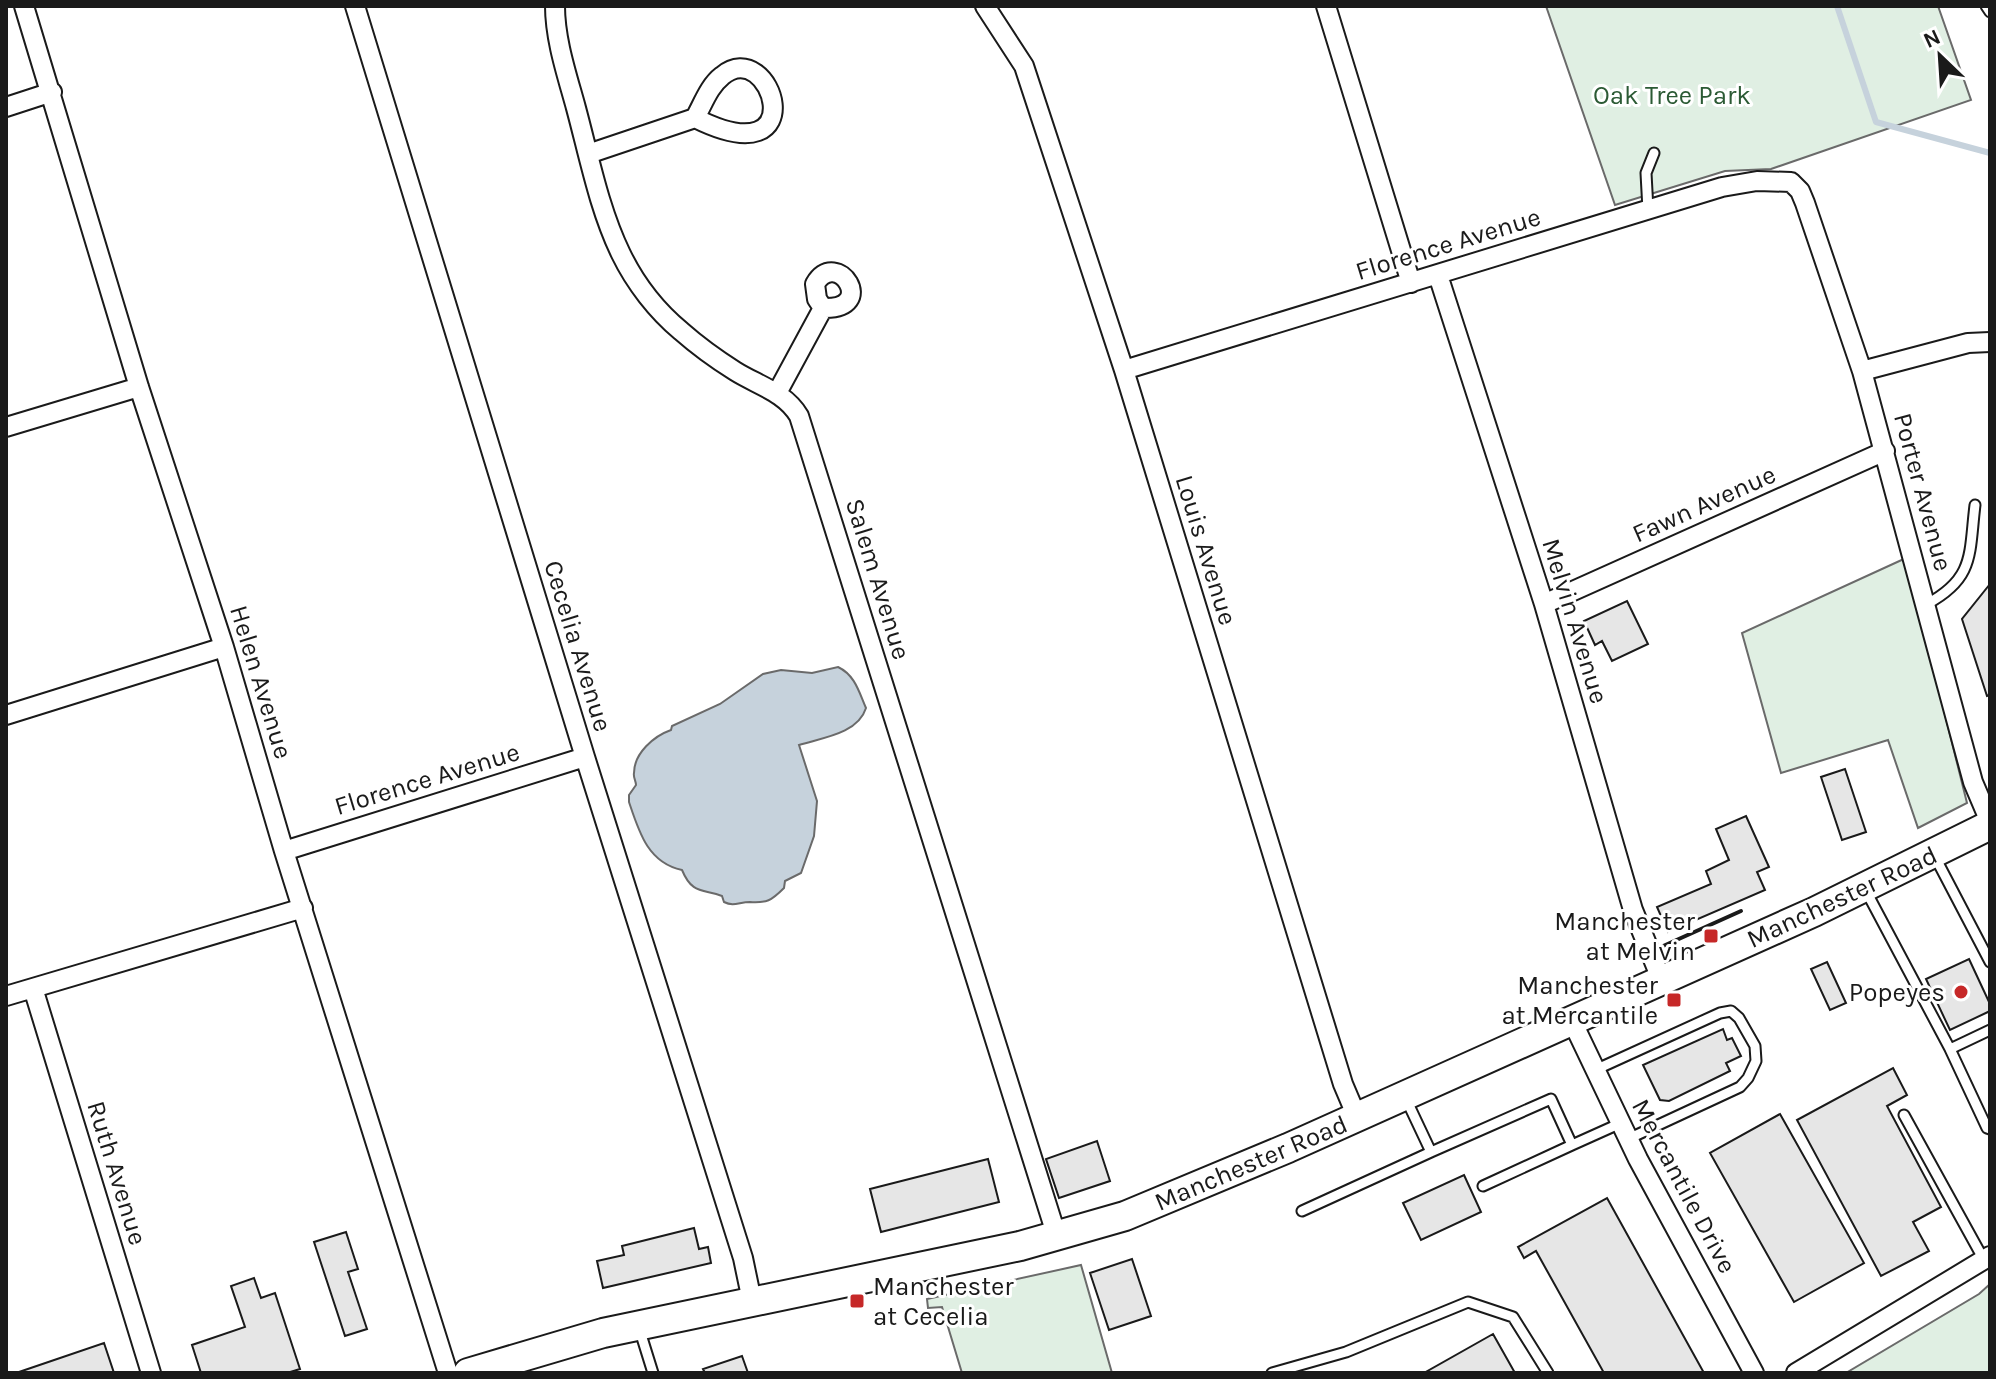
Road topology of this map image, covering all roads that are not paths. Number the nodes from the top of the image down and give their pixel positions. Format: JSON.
{"nodes":[{"id":1,"x":24,"y":6,"type":"edge"},
{"id":2,"x":355,"y":6,"type":"edge"},
{"id":3,"x":555,"y":6,"type":"edge"},
{"id":4,"x":985,"y":6,"type":"edge"},
{"id":5,"x":1326,"y":6,"type":"edge"},
{"id":6,"x":1986,"y":6,"type":"edge"},
{"id":7,"x":1990,"y":12,"type":"edge"},
{"id":8,"x":52,"y":92,"type":"junction"},
{"id":9,"x":6,"y":107,"type":"edge"},
{"id":10,"x":695,"y":118,"type":"dead end"},
{"id":11,"x":1654,"y":153,"type":"dead end"},
{"id":12,"x":588,"y":154,"type":"junction"},
{"id":13,"x":1791,"y":182,"type":"joint"},
{"id":14,"x":1648,"y":210,"type":"junction"},
{"id":15,"x":1438,"y":275,"type":"junction"},
{"id":16,"x":1411,"y":283,"type":"junction"},
{"id":17,"x":823,"y":308,"type":"dead end"},
{"id":18,"x":1990,"y":342,"type":"edge"},
{"id":19,"x":1124,"y":370,"type":"junction"},
{"id":20,"x":1862,"y":371,"type":"junction"},
{"id":21,"x":139,"y":387,"type":"junction"},
{"id":22,"x":777,"y":393,"type":"junction"},
{"id":23,"x":6,"y":427,"type":"edge"},
{"id":24,"x":1885,"y":451,"type":"junction"},
{"id":25,"x":1975,"y":505,"type":"dead end"},
{"id":26,"x":1544,"y":604,"type":"junction"},
{"id":27,"x":1927,"y":604,"type":"junction"},
{"id":28,"x":224,"y":647,"type":"junction"},
{"id":29,"x":6,"y":715,"type":"edge"},
{"id":30,"x":585,"y":757,"type":"junction"},
{"id":31,"x":1990,"y":823,"type":"edge"},
{"id":32,"x":284,"y":851,"type":"junction"},
{"id":33,"x":1933,"y":854,"type":"junction"},
{"id":34,"x":1865,"y":888,"type":"junction"},
{"id":35,"x":303,"y":908,"type":"junction"},
{"id":36,"x":1990,"y":962,"type":"edge"},
{"id":37,"x":1662,"y":981,"type":"junction"},
{"id":38,"x":33,"y":988,"type":"junction"},
{"id":39,"x":6,"y":996,"type":"edge"},
{"id":40,"x":1572,"y":1021,"type":"junction"},
{"id":41,"x":1990,"y":1030,"type":"edge"},
{"id":42,"x":1950,"y":1049,"type":"junction"},
{"id":43,"x":1595,"y":1070,"type":"junction"},
{"id":44,"x":1405,"y":1096,"type":"junction"},
{"id":45,"x":1904,"y":1115,"type":"dead end"},
{"id":46,"x":1357,"y":1117,"type":"junction"},
{"id":47,"x":1990,"y":1129,"type":"edge"},
{"id":48,"x":1625,"y":1131,"type":"junction"},
{"id":49,"x":1572,"y":1145,"type":"junction"},
{"id":50,"x":1431,"y":1152,"type":"junction"},
{"id":51,"x":1483,"y":1186,"type":"dead end"},
{"id":52,"x":1302,"y":1211,"type":"dead end"},
{"id":53,"x":1057,"y":1237,"type":"junction"},
{"id":54,"x":1987,"y":1258,"type":"edge"},
{"id":55,"x":752,"y":1301,"type":"junction"},
{"id":56,"x":638,"y":1325,"type":"junction"},
{"id":57,"x":151,"y":1373,"type":"edge"},
{"id":58,"x":448,"y":1373,"type":"edge"},
{"id":59,"x":468,"y":1373,"type":"edge"},
{"id":60,"x":653,"y":1373,"type":"edge"},
{"id":61,"x":1272,"y":1373,"type":"edge"},
{"id":62,"x":1548,"y":1373,"type":"edge"},
{"id":63,"x":1754,"y":1373,"type":"edge"},
{"id":64,"x":1796,"y":1373,"type":"edge"}],
"edges":[{"from":1,"to":8,"type":"street","name":"Helen Avenue"},
{"from":2,"to":30,"type":"street","name":"Cecelia Avenue"},
{"from":3,"to":12,"type":"street","name":"Salem Avenue"},
{"from":4,"to":19,"type":"street","name":"Louis Avenue"},
{"from":5,"to":16,"type":"street"},
{"from":6,"to":7,"type":"lane"},
{"from":8,"to":9,"type":"street"},
{"from":8,"to":21,"type":"street","name":"Helen Avenue"},
{"from":10,"to":12,"type":"street"},
{"from":11,"to":14,"type":"lane"},
{"from":12,"to":22,"type":"street","name":"Salem Avenue"},
{"from":13,"to":14,"type":"street","name":"Florence Avenue"},
{"from":13,"to":20,"type":"street","name":"Porter Avenue"},
{"from":14,"to":15,"type":"street","name":"Florence Avenue"},
{"from":15,"to":16,"type":"street","name":"Florence Avenue"},
{"from":15,"to":26,"type":"street","name":"Melvin Avenue"},
{"from":16,"to":19,"type":"street","name":"Florence Avenue"},
{"from":17,"to":22,"type":"street"},
{"from":18,"to":20,"type":"street"},
{"from":19,"to":46,"type":"street","name":"Louis Avenue"},
{"from":20,"to":24,"type":"street","name":"Porter Avenue"},
{"from":21,"to":23,"type":"street"},
{"from":21,"to":28,"type":"street","name":"Helen Avenue"},
{"from":22,"to":53,"type":"street","name":"Salem Avenue"},
{"from":24,"to":26,"type":"street","name":"Fawn Avenue"},
{"from":24,"to":27,"type":"street","name":"Porter Avenue"},
{"from":25,"to":27,"type":"lane"},
{"from":26,"to":37,"type":"street","name":"Melvin Avenue"},
{"from":27,"to":31,"type":"street","name":"Porter Avenue"},
{"from":28,"to":29,"type":"street"},
{"from":28,"to":32,"type":"street","name":"Helen Avenue"},
{"from":30,"to":32,"type":"street","name":"Florence Avenue"},
{"from":30,"to":55,"type":"street","name":"Cecelia Avenue"},
{"from":31,"to":33,"type":"main road","name":"Manchester Road"},
{"from":32,"to":35,"type":"street","name":"Helen Avenue"},
{"from":33,"to":34,"type":"main road","name":"Manchester Road"},
{"from":33,"to":36,"type":"lane"},
{"from":34,"to":37,"type":"main road","name":"Manchester Road"},
{"from":34,"to":42,"type":"lane"},
{"from":35,"to":38,"type":"street"},
{"from":35,"to":58,"type":"street","name":"Helen Avenue"},
{"from":37,"to":40,"type":"main road","name":"Manchester Road"},
{"from":38,"to":39,"type":"street"},
{"from":38,"to":57,"type":"street","name":"Ruth Avenue"},
{"from":40,"to":43,"type":"street","name":"Mercantile Drive"},
{"from":40,"to":44,"type":"main road","name":"Manchester Road"},
{"from":41,"to":42,"type":"lane"},
{"from":42,"to":47,"type":"lane"},
{"from":43,"to":48,"type":"street","name":"Mercantile Drive"},
{"from":43,"to":48,"type":"lane"},
{"from":44,"to":46,"type":"main road","name":"Manchester Road"},
{"from":44,"to":50,"type":"lane"},
{"from":45,"to":54,"type":"lane"},
{"from":46,"to":53,"type":"main road","name":"Manchester Road"},
{"from":48,"to":49,"type":"lane"},
{"from":48,"to":63,"type":"street","name":"Mercantile Drive"},
{"from":49,"to":50,"type":"lane"},
{"from":49,"to":51,"type":"lane"},
{"from":50,"to":52,"type":"lane"},
{"from":53,"to":55,"type":"main road","name":"Manchester Road"},
{"from":54,"to":64,"type":"street"},
{"from":55,"to":56,"type":"main road","name":"Manchester Road"},
{"from":56,"to":59,"type":"main road","name":"Manchester Road"},
{"from":56,"to":60,"type":"lane"},
{"from":61,"to":62,"type":"lane"}]}
